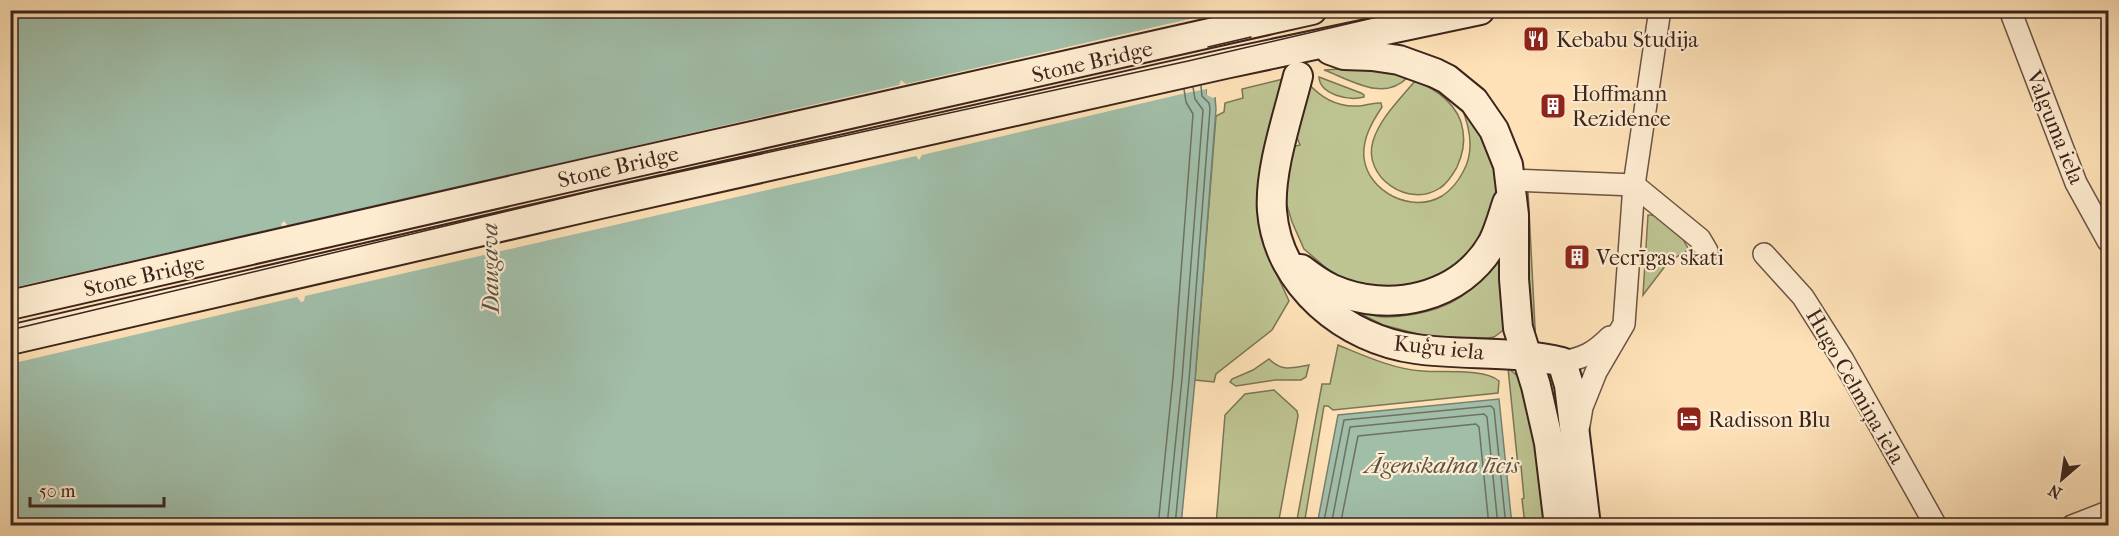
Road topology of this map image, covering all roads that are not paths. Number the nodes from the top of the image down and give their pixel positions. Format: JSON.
{"nodes":[{"id":1,"x":1312,"y":10,"type":"edge"},
{"id":2,"x":1480,"y":10,"type":"edge"},
{"id":3,"x":2010,"y":10,"type":"edge"},
{"id":4,"x":1659,"y":16,"type":"dead end"},
{"id":5,"x":1240,"y":23,"type":"edge"},
{"id":6,"x":1320,"y":45,"type":"junction"},
{"id":7,"x":1298,"y":76,"type":"dead end"},
{"id":8,"x":1634,"y":185,"type":"junction"},
{"id":9,"x":1510,"y":188,"type":"junction"},
{"id":10,"x":2109,"y":241,"type":"edge"},
{"id":11,"x":1704,"y":245,"type":"dead end"},
{"id":12,"x":1764,"y":254,"type":"dead end"},
{"id":13,"x":1286,"y":259,"type":"junction"},
{"id":14,"x":10,"y":305,"type":"edge"},
{"id":15,"x":1624,"y":324,"type":"junction"},
{"id":16,"x":10,"y":340,"type":"edge"},
{"id":17,"x":1527,"y":355,"type":"junction"},
{"id":18,"x":1562,"y":362,"type":"junction"},
{"id":19,"x":1576,"y":440,"type":"junction"},
{"id":20,"x":2109,"y":512,"type":"edge"},
{"id":21,"x":1559,"y":525,"type":"edge"},
{"id":22,"x":1586,"y":525,"type":"edge"},
{"id":23,"x":1936,"y":525,"type":"edge"},
{"id":24,"x":2072,"y":525,"type":"edge"}],
"edges":[{"from":1,"to":5,"type":"main road","name":"Stone Bridge"},
{"from":2,"to":6,"type":"main road","name":"Stone Bridge"},
{"from":3,"to":10,"type":"street","name":"Valguma iela"},
{"from":4,"to":8,"type":"street"},
{"from":5,"to":14,"type":"main road","name":"Stone Bridge"},
{"from":6,"to":9,"type":"main road"},
{"from":6,"to":16,"type":"main road","name":"Stone Bridge"},
{"from":7,"to":13,"type":"main road","name":"Kuģu iela"},
{"from":8,"to":9,"type":"street"},
{"from":8,"to":11,"type":"street"},
{"from":8,"to":15,"type":"street"},
{"from":9,"to":13,"type":"main road"},
{"from":9,"to":17,"type":"main road"},
{"from":12,"to":23,"type":"street","name":"Hugo Celmiņa iela"},
{"from":13,"to":17,"type":"main road","name":"Kuģu iela"},
{"from":15,"to":18,"type":"street","name":"Kuģu iela"},
{"from":15,"to":19,"type":"street"},
{"from":17,"to":18,"type":"main road","name":"Kuģu iela"},
{"from":17,"to":21,"type":"main road"},
{"from":18,"to":19,"type":"main road"},
{"from":19,"to":22,"type":"main road"},
{"from":20,"to":24,"type":"street"}]}
